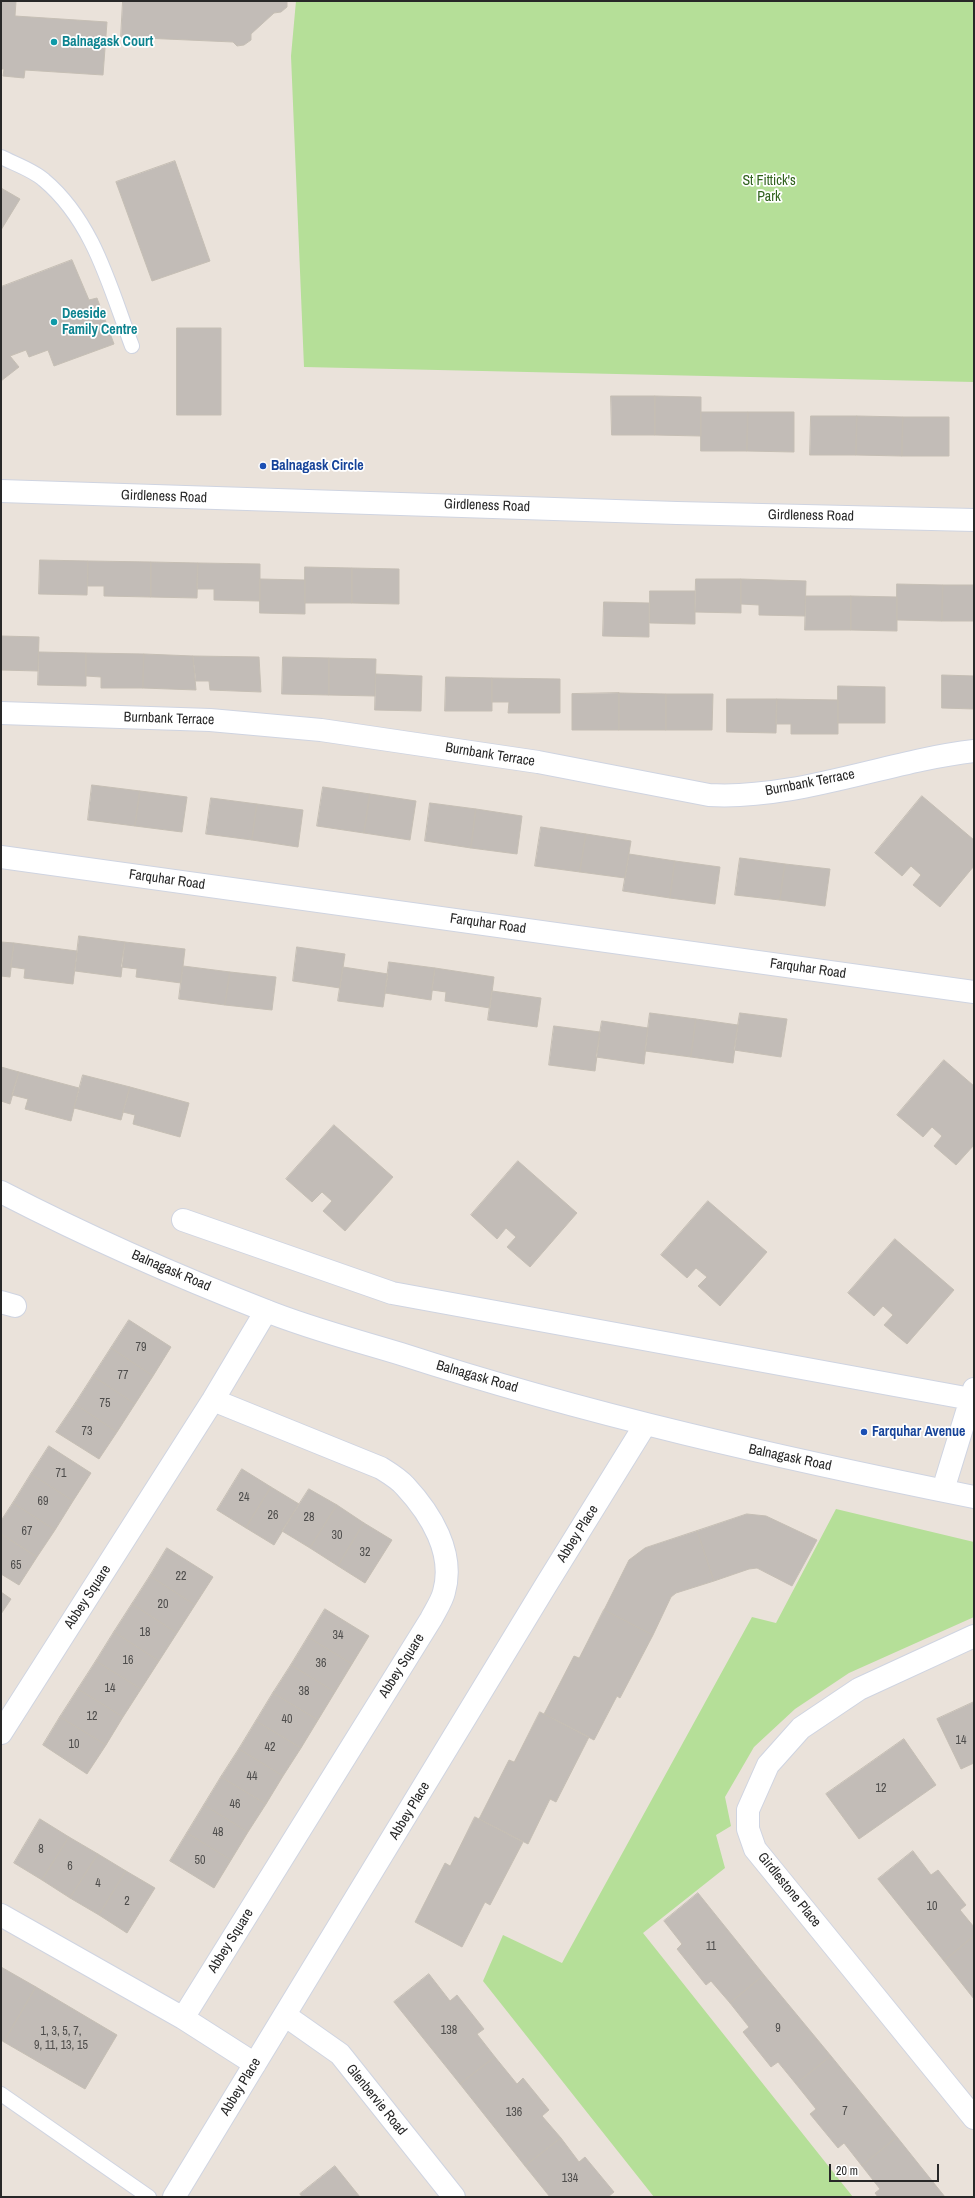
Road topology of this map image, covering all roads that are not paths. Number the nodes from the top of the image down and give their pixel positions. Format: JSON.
{"nodes":[{"id":1,"x":1,"y":157,"type":"edge"},
{"id":2,"x":132,"y":346,"type":"dead end"},
{"id":3,"x":1,"y":491,"type":"edge"},
{"id":4,"x":974,"y":520,"type":"edge"},
{"id":5,"x":1,"y":713,"type":"edge"},
{"id":6,"x":974,"y":750,"type":"edge"},
{"id":7,"x":1,"y":857,"type":"edge"},
{"id":8,"x":974,"y":992,"type":"edge"},
{"id":9,"x":1,"y":1192,"type":"edge"},
{"id":10,"x":184,"y":1220,"type":"dead end"},
{"id":11,"x":266,"y":1311,"type":"junction"},
{"id":12,"x":972,"y":1394,"type":"edge"},
{"id":13,"x":213,"y":1400,"type":"junction"},
{"id":14,"x":645,"y":1425,"type":"junction"},
{"id":15,"x":943,"y":1490,"type":"junction"},
{"id":16,"x":974,"y":1497,"type":"edge"},
{"id":17,"x":974,"y":1636,"type":"edge"},
{"id":18,"x":1,"y":1733,"type":"edge"},
{"id":19,"x":1,"y":1915,"type":"edge"},
{"id":20,"x":286,"y":2016,"type":"junction"},
{"id":21,"x":182,"y":2018,"type":"junction"},
{"id":22,"x":255,"y":2064,"type":"junction"},
{"id":23,"x":1,"y":2094,"type":"edge"},
{"id":24,"x":974,"y":2118,"type":"edge"},
{"id":25,"x":149,"y":2197,"type":"edge"},
{"id":26,"x":174,"y":2197,"type":"edge"},
{"id":27,"x":454,"y":2197,"type":"edge"}],
"edges":[{"from":1,"to":2,"type":"lane"},
{"from":3,"to":4,"type":"street","name":"Girdleness Road"},
{"from":5,"to":6,"type":"street","name":"Burnbank Terrace"},
{"from":7,"to":8,"type":"street","name":"Farquhar Road"},
{"from":9,"to":11,"type":"street","name":"Balnagask Road"},
{"from":10,"to":12,"type":"street"},
{"from":11,"to":13,"type":"street","name":"Abbey Square"},
{"from":11,"to":14,"type":"street","name":"Balnagask Road"},
{"from":12,"to":15,"type":"street"},
{"from":13,"to":18,"type":"street","name":"Abbey Square"},
{"from":13,"to":21,"type":"street","name":"Abbey Square"},
{"from":14,"to":15,"type":"street","name":"Balnagask Road"},
{"from":14,"to":20,"type":"street","name":"Abbey Place"},
{"from":15,"to":16,"type":"street","name":"Balnagask Road"},
{"from":17,"to":24,"type":"street","name":"Girdlestone Place"},
{"from":19,"to":21,"type":"street"},
{"from":20,"to":22,"type":"street","name":"Abbey Place"},
{"from":20,"to":27,"type":"street","name":"Glenbervie Road"},
{"from":21,"to":22,"type":"street"},
{"from":22,"to":26,"type":"street","name":"Abbey Place"},
{"from":23,"to":25,"type":"lane"}]}
